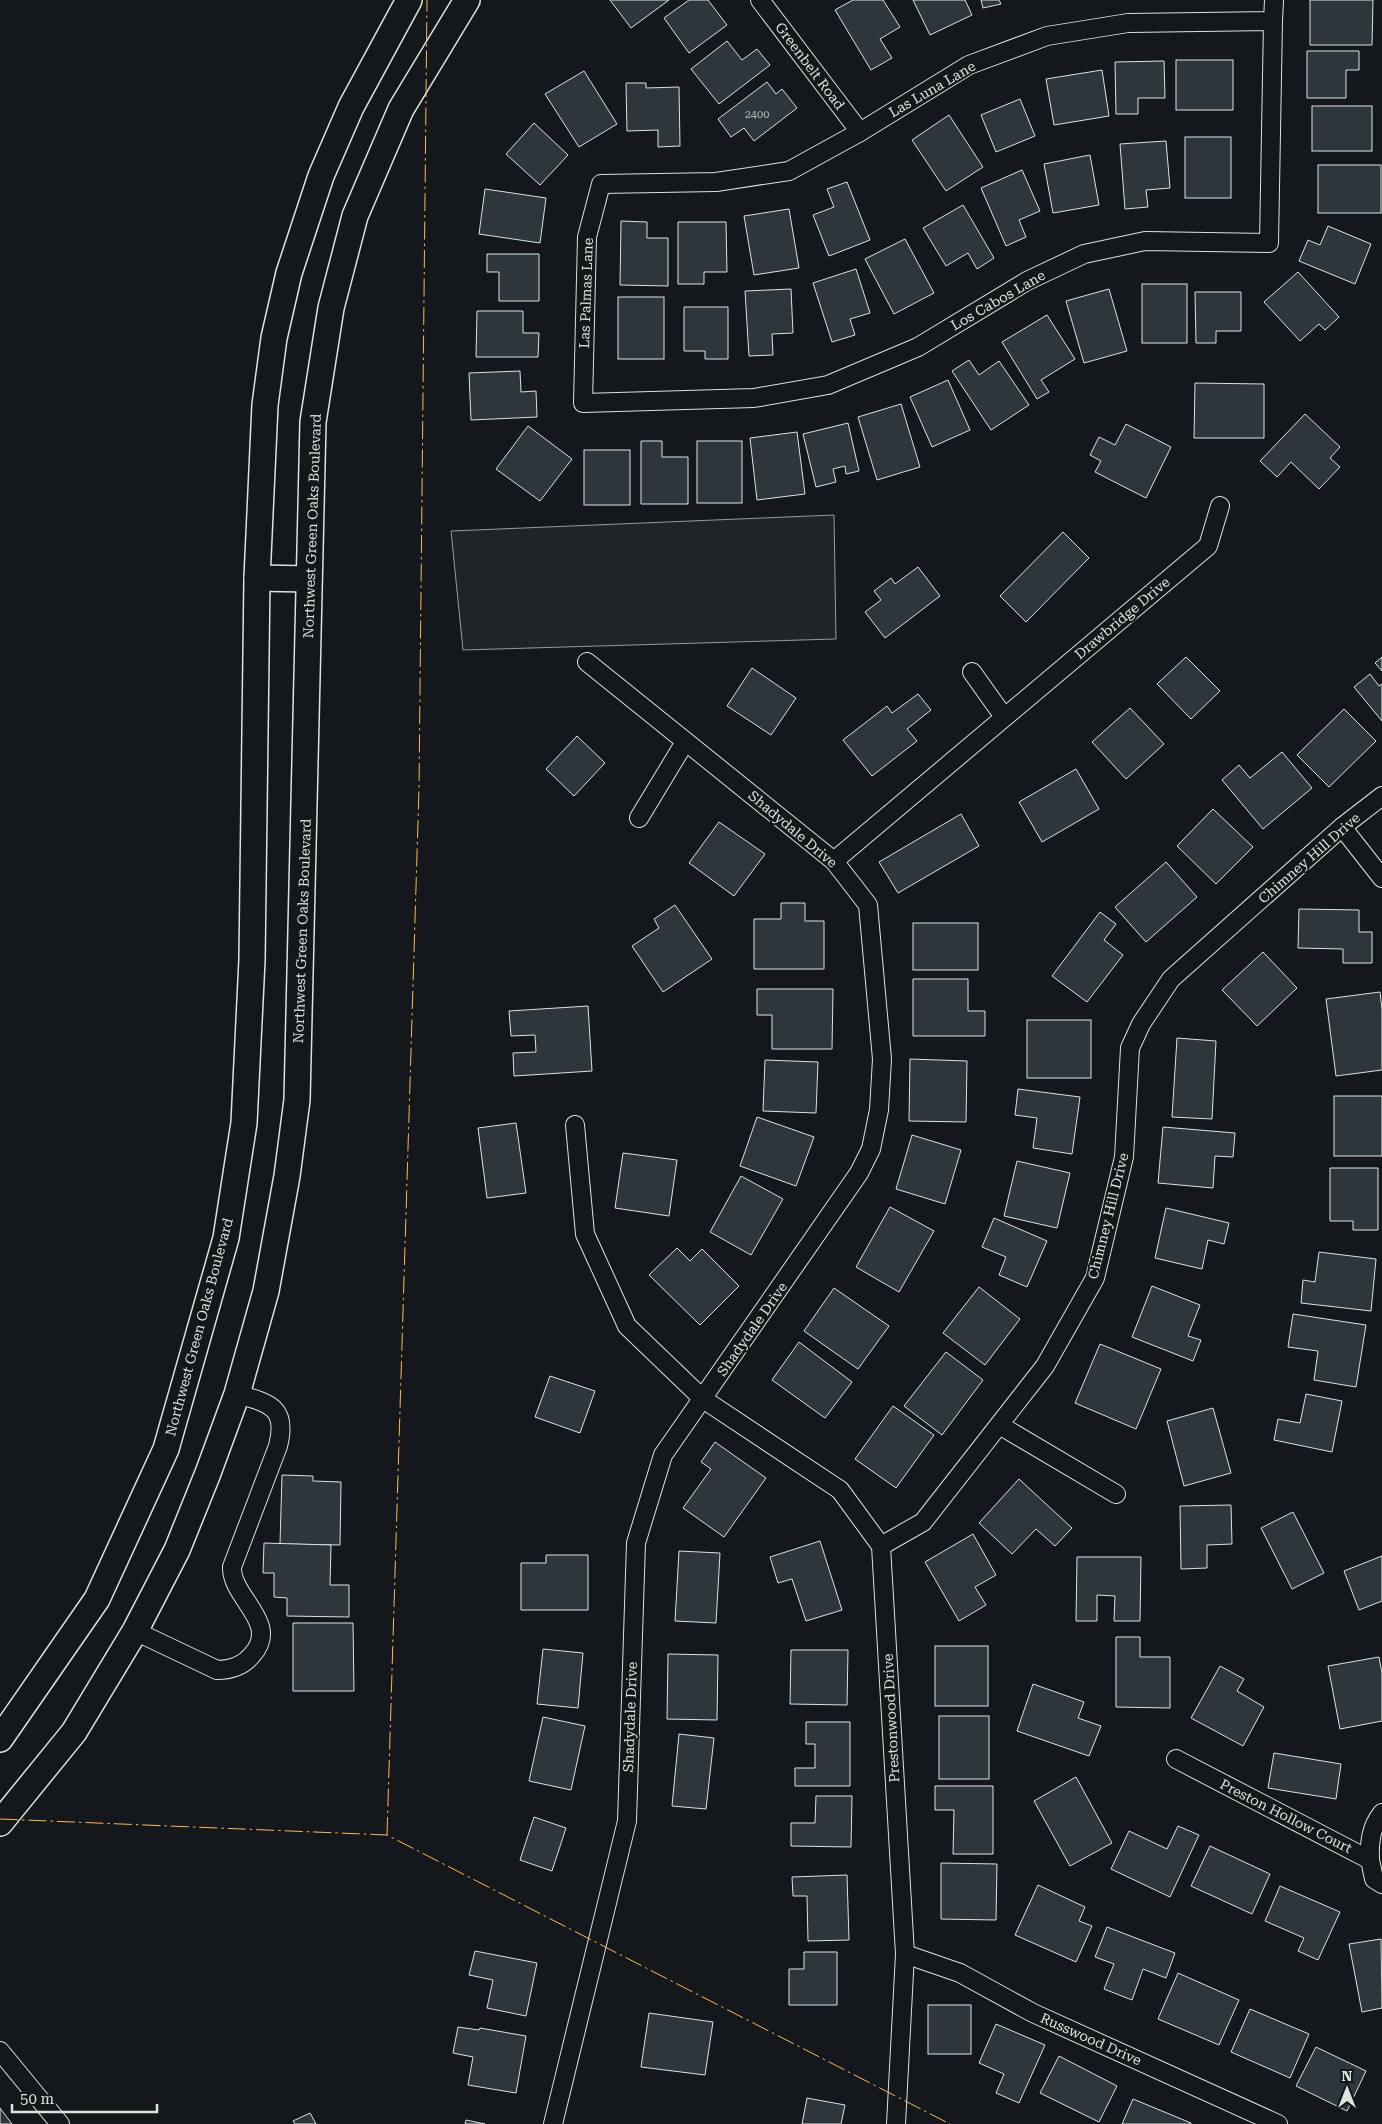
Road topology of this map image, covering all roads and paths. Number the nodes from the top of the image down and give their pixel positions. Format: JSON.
{"nodes":[{"id":1,"x":409,"y":0,"type":"edge"},
{"id":2,"x":467,"y":0,"type":"edge"},
{"id":3,"x":760,"y":0,"type":"edge"},
{"id":4,"x":1274,"y":0,"type":"edge"},
{"id":5,"x":1273,"y":21,"type":"junction"},
{"id":6,"x":860,"y":132,"type":"junction"},
{"id":7,"x":601,"y":184,"type":"joint"},
{"id":8,"x":583,"y":403,"type":"joint"},
{"id":9,"x":1220,"y":506,"type":"dead end"},
{"id":10,"x":257,"y":578,"type":"junction"},
{"id":11,"x":308,"y":579,"type":"junction"},
{"id":12,"x":587,"y":662,"type":"dead end"},
{"id":13,"x":972,"y":672,"type":"dead end"},
{"id":14,"x":1004,"y":717,"type":"junction"},
{"id":15,"x":685,"y":742,"type":"junction"},
{"id":16,"x":1382,"y":796,"type":"edge"},
{"id":17,"x":639,"y":818,"type":"dead end"},
{"id":18,"x":1342,"y":827,"type":"junction"},
{"id":19,"x":834,"y":861,"type":"junction"},
{"id":20,"x":1382,"y":878,"type":"edge"},
{"id":21,"x":575,"y":1125,"type":"dead end"},
{"id":22,"x":237,"y":1394,"type":"junction"},
{"id":23,"x":704,"y":1399,"type":"junction"},
{"id":24,"x":1000,"y":1426,"type":"junction"},
{"id":25,"x":1116,"y":1494,"type":"dead end"},
{"id":26,"x":881,"y":1546,"type":"junction"},
{"id":27,"x":135,"y":1631,"type":"junction"},
{"id":28,"x":0,"y":1739,"type":"edge"},
{"id":29,"x":1176,"y":1760,"type":"dead end"},
{"id":30,"x":1382,"y":1813,"type":"edge"},
{"id":31,"x":0,"y":1823,"type":"edge"},
{"id":32,"x":1370,"y":1860,"type":"junction"},
{"id":33,"x":1382,"y":1884,"type":"edge"},
{"id":34,"x":905,"y":1954,"type":"junction"},
{"id":35,"x":0,"y":2051,"type":"edge"},
{"id":36,"x":60,"y":2124,"type":"edge"},
{"id":37,"x":553,"y":2124,"type":"edge"},
{"id":38,"x":896,"y":2124,"type":"edge"},
{"id":39,"x":1278,"y":2124,"type":"edge"}],
"edges":[{"from":1,"to":10,"type":"main road","name":"Northwest Green Oaks Boulevard"},
{"from":2,"to":11,"type":"main road","name":"Northwest Green Oaks Boulevard"},
{"from":3,"to":6,"type":"street","name":"Greenbelt Road"},
{"from":4,"to":5,"type":"street","name":"Los Cabos Lane"},
{"from":5,"to":6,"type":"street","name":"Las Luna Lane"},
{"from":5,"to":8,"type":"street","name":"Los Cabos Lane"},
{"from":6,"to":7,"type":"street","name":"Las Luna Lane"},
{"from":7,"to":8,"type":"street","name":"Las Palmas Lane"},
{"from":9,"to":14,"type":"street","name":"Drawbridge Drive"},
{"from":10,"to":11,"type":"main road"},
{"from":10,"to":28,"type":"main road","name":"Northwest Green Oaks Boulevard"},
{"from":11,"to":22,"type":"main road","name":"Northwest Green Oaks Boulevard"},
{"from":12,"to":15,"type":"street","name":"Shadydale Drive"},
{"from":13,"to":14,"type":"street"},
{"from":14,"to":19,"type":"street","name":"Drawbridge Drive"},
{"from":15,"to":17,"type":"street"},
{"from":15,"to":19,"type":"street","name":"Shadydale Drive"},
{"from":16,"to":18,"type":"street","name":"Chimney Hill Drive"},
{"from":18,"to":20,"type":"street"},
{"from":18,"to":24,"type":"street","name":"Chimney Hill Drive"},
{"from":19,"to":23,"type":"street","name":"Shadydale Drive"},
{"from":21,"to":23,"type":"street"},
{"from":22,"to":27,"type":"main road","name":"Northwest Green Oaks Boulevard"},
{"from":22,"to":27,"type":"street"},
{"from":23,"to":26,"type":"street"},
{"from":23,"to":37,"type":"street","name":"Shadydale Drive"},
{"from":24,"to":25,"type":"street"},
{"from":24,"to":26,"type":"street","name":"Chimney Hill Drive"},
{"from":26,"to":34,"type":"street","name":"Prestonwood Drive"},
{"from":27,"to":31,"type":"main road","name":"Northwest Green Oaks Boulevard"},
{"from":29,"to":32,"type":"street","name":"Preston Hollow Court"},
{"from":30,"to":32,"type":"street"},
{"from":32,"to":33,"type":"street"},
{"from":34,"to":38,"type":"street","name":"Prestonwood Drive"},
{"from":34,"to":39,"type":"street","name":"Russwood Drive"},
{"from":35,"to":36,"type":"street"}]}
